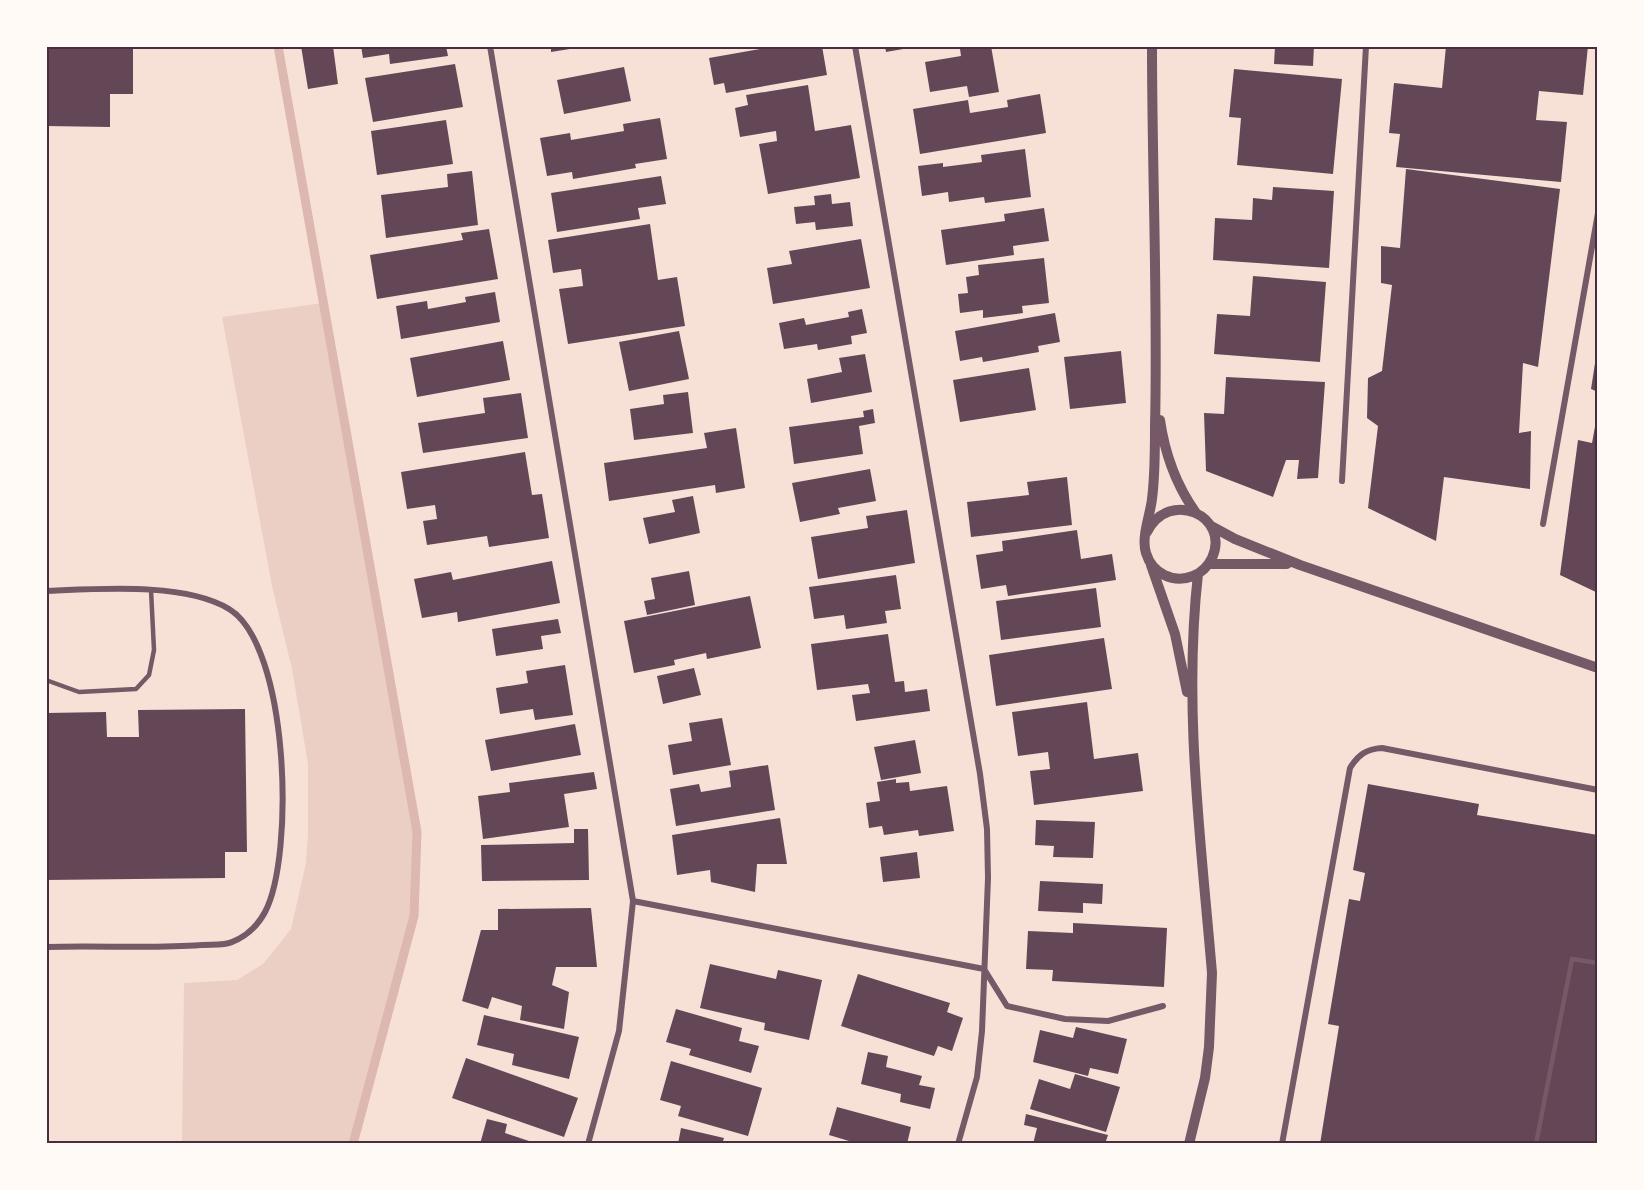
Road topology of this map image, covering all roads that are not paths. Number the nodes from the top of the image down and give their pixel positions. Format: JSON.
{"nodes":[{"id":1,"x":490,"y":46,"type":"edge"},
{"id":2,"x":855,"y":46,"type":"edge"},
{"id":3,"x":1152,"y":46,"type":"edge"},
{"id":4,"x":1366,"y":46,"type":"edge"},
{"id":5,"x":1598,"y":213,"type":"edge"},
{"id":6,"x":1156,"y":390,"type":"junction"},
{"id":7,"x":1342,"y":480,"type":"dead end"},
{"id":8,"x":1196,"y":513,"type":"junction"},
{"id":9,"x":1543,"y":525,"type":"dead end"},
{"id":10,"x":1211,"y":526,"type":"junction"},
{"id":11,"x":1147,"y":532,"type":"junction"},
{"id":12,"x":1149,"y":561,"type":"junction"},
{"id":13,"x":1209,"y":564,"type":"junction"},
{"id":14,"x":1300,"y":566,"type":"junction"},
{"id":15,"x":1198,"y":574,"type":"junction"},
{"id":16,"x":46,"y":591,"type":"edge"},
{"id":17,"x":151,"y":591,"type":"junction"},
{"id":18,"x":1598,"y":668,"type":"edge"},
{"id":19,"x":46,"y":680,"type":"edge"},
{"id":20,"x":1192,"y":718,"type":"junction"},
{"id":21,"x":1598,"y":790,"type":"edge"},
{"id":22,"x":633,"y":901,"type":"junction"},
{"id":23,"x":46,"y":946,"type":"edge"},
{"id":24,"x":1598,"y":963,"type":"edge"},
{"id":25,"x":984,"y":969,"type":"junction"},
{"id":26,"x":1163,"y":1006,"type":"dead end"},
{"id":27,"x":588,"y":1143,"type":"edge"},
{"id":28,"x":958,"y":1143,"type":"edge"},
{"id":29,"x":1189,"y":1143,"type":"edge"},
{"id":30,"x":1282,"y":1143,"type":"edge"},
{"id":31,"x":1536,"y":1143,"type":"edge"}],
"edges":[{"from":1,"to":22,"type":"street"},
{"from":2,"to":25,"type":"street"},
{"from":3,"to":6,"type":"street"},
{"from":4,"to":7,"type":"street"},
{"from":5,"to":9,"type":"street"},
{"from":6,"to":8,"type":"street"},
{"from":6,"to":11,"type":"street"},
{"from":8,"to":10,"type":"street"},
{"from":8,"to":11,"type":"street"},
{"from":10,"to":13,"type":"street"},
{"from":10,"to":14,"type":"street"},
{"from":11,"to":12,"type":"street"},
{"from":12,"to":15,"type":"street"},
{"from":12,"to":20,"type":"street"},
{"from":13,"to":14,"type":"street"},
{"from":13,"to":15,"type":"street"},
{"from":14,"to":18,"type":"street"},
{"from":15,"to":20,"type":"street"},
{"from":16,"to":17,"type":"street"},
{"from":17,"to":19,"type":"lane"},
{"from":17,"to":23,"type":"street"},
{"from":20,"to":29,"type":"street"},
{"from":21,"to":30,"type":"street"},
{"from":22,"to":25,"type":"street"},
{"from":22,"to":27,"type":"street"},
{"from":24,"to":31,"type":"lane"},
{"from":25,"to":26,"type":"street"},
{"from":25,"to":28,"type":"street"}]}
